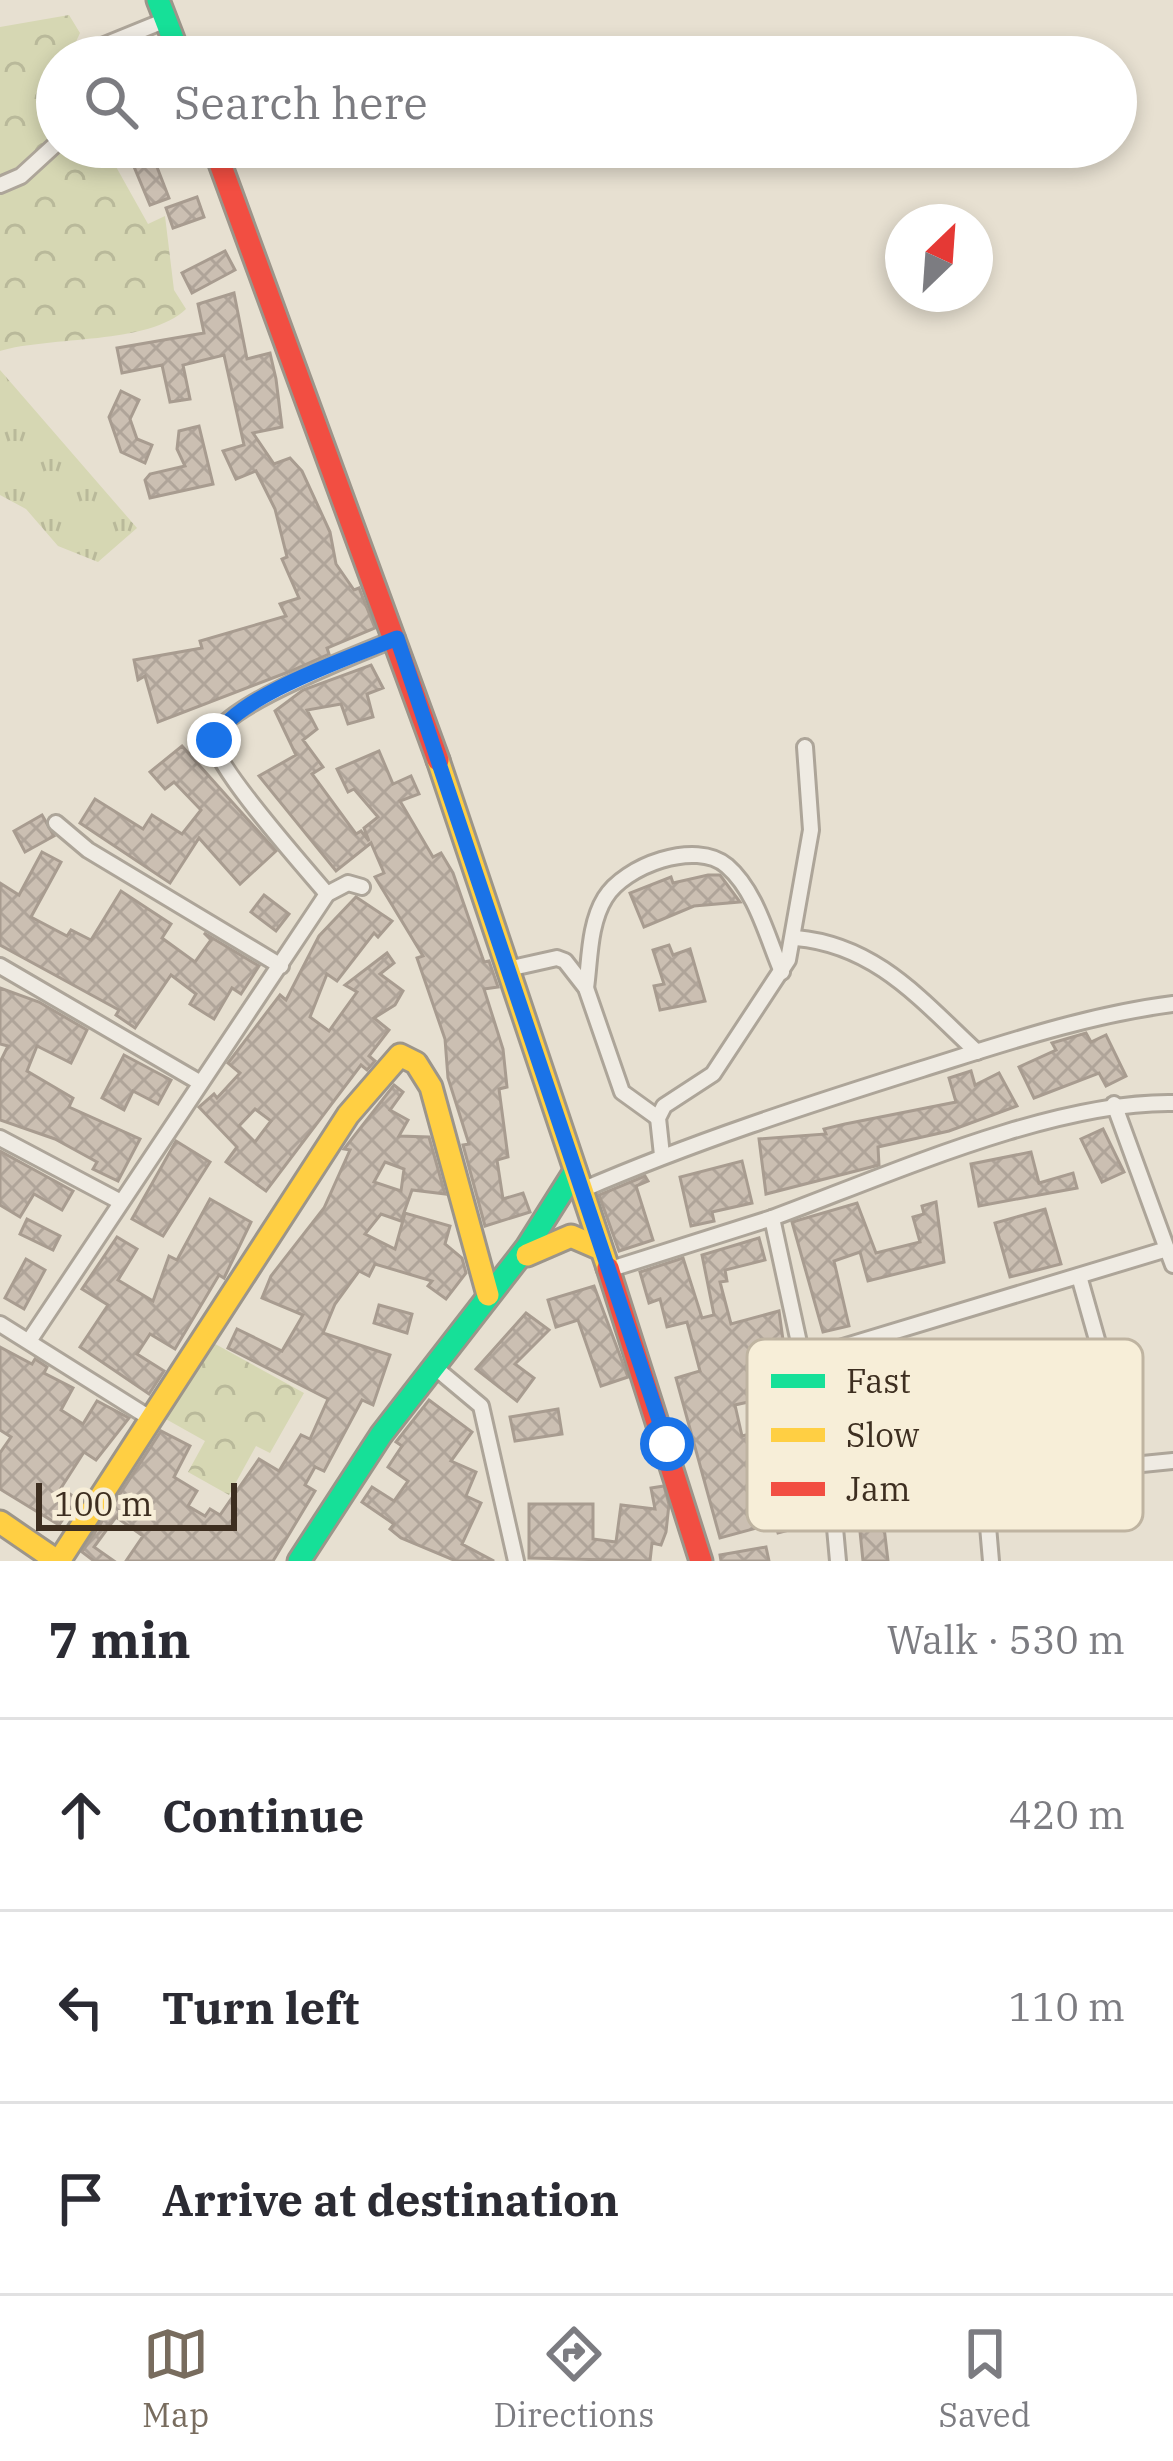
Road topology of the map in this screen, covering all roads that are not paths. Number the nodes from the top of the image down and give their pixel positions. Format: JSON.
{"nodes":[{"id":1,"x":162,"y":10,"type":"edge"},
{"id":2,"x":114,"y":36,"type":"edge"},
{"id":3,"x":36,"y":162,"type":"edge"},
{"id":4,"x":222,"y":168,"type":"edge"},
{"id":5,"x":0,"y":185,"type":"edge"},
{"id":6,"x":397,"y":638,"type":"junction"},
{"id":7,"x":805,"y":747,"type":"dead end"},
{"id":8,"x":56,"y":823,"type":"dead end"},
{"id":9,"x":362,"y":887,"type":"dead end"},
{"id":10,"x":327,"y":894,"type":"junction"},
{"id":11,"x":796,"y":938,"type":"junction"},
{"id":12,"x":0,"y":966,"type":"edge"},
{"id":13,"x":281,"y":966,"type":"junction"},
{"id":14,"x":508,"y":969,"type":"junction"},
{"id":15,"x":782,"y":972,"type":"junction"},
{"id":16,"x":586,"y":988,"type":"junction"},
{"id":17,"x":1173,"y":1004,"type":"edge"},
{"id":18,"x":977,"y":1052,"type":"junction"},
{"id":19,"x":199,"y":1082,"type":"junction"},
{"id":20,"x":1173,"y":1103,"type":"edge"},
{"id":21,"x":1114,"y":1104,"type":"junction"},
{"id":22,"x":658,"y":1118,"type":"junction"},
{"id":23,"x":0,"y":1138,"type":"edge"},
{"id":24,"x":662,"y":1155,"type":"junction"},
{"id":25,"x":579,"y":1180,"type":"junction"},
{"id":26,"x":119,"y":1201,"type":"junction"},
{"id":27,"x":772,"y":1218,"type":"junction"},
{"id":28,"x":1167,"y":1249,"type":"junction"},
{"id":29,"x":527,"y":1255,"type":"junction"},
{"id":30,"x":605,"y":1260,"type":"junction"},
{"id":31,"x":1173,"y":1265,"type":"edge"},
{"id":32,"x":1079,"y":1276,"type":"junction"},
{"id":33,"x":488,"y":1295,"type":"junction"},
{"id":34,"x":0,"y":1324,"type":"edge"},
{"id":35,"x":799,"y":1339,"type":"edge"},
{"id":36,"x":870,"y":1339,"type":"edge"},
{"id":37,"x":1097,"y":1339,"type":"edge"},
{"id":38,"x":29,"y":1341,"type":"junction"},
{"id":39,"x":432,"y":1365,"type":"junction"},
{"id":40,"x":154,"y":1420,"type":"junction"},
{"id":41,"x":1173,"y":1461,"type":"edge"},
{"id":42,"x":1143,"y":1464,"type":"edge"},
{"id":43,"x":0,"y":1522,"type":"edge"},
{"id":44,"x":835,"y":1531,"type":"edge"},
{"id":45,"x":988,"y":1531,"type":"edge"},
{"id":46,"x":58,"y":1561,"type":"edge"},
{"id":47,"x":298,"y":1561,"type":"edge"},
{"id":48,"x":515,"y":1561,"type":"edge"},
{"id":49,"x":701,"y":1561,"type":"edge"},
{"id":50,"x":838,"y":1561,"type":"edge"},
{"id":51,"x":991,"y":1561,"type":"edge"}],
"edges":[{"from":1,"to":2,"type":"street"},
{"from":3,"to":5,"type":"street"},
{"from":4,"to":6,"type":"street"},
{"from":6,"to":10,"type":"street"},
{"from":6,"to":14,"type":"street"},
{"from":7,"to":11,"type":"street"},
{"from":8,"to":13,"type":"street"},
{"from":9,"to":10,"type":"street"},
{"from":10,"to":13,"type":"street"},
{"from":11,"to":15,"type":"street"},
{"from":11,"to":18,"type":"street"},
{"from":12,"to":19,"type":"street"},
{"from":13,"to":19,"type":"street"},
{"from":14,"to":16,"type":"street"},
{"from":14,"to":25,"type":"street"},
{"from":15,"to":16,"type":"street"},
{"from":15,"to":22,"type":"street"},
{"from":16,"to":22,"type":"street"},
{"from":17,"to":18,"type":"street"},
{"from":18,"to":24,"type":"street"},
{"from":19,"to":26,"type":"street"},
{"from":20,"to":21,"type":"street"},
{"from":21,"to":27,"type":"street"},
{"from":21,"to":28,"type":"street"},
{"from":22,"to":24,"type":"street"},
{"from":23,"to":26,"type":"street"},
{"from":24,"to":25,"type":"street"},
{"from":25,"to":29,"type":"street"},
{"from":25,"to":30,"type":"street"},
{"from":26,"to":38,"type":"street"},
{"from":27,"to":30,"type":"street"},
{"from":27,"to":35,"type":"street"},
{"from":28,"to":31,"type":"street"},
{"from":28,"to":32,"type":"street"},
{"from":29,"to":30,"type":"street"},
{"from":29,"to":33,"type":"street"},
{"from":30,"to":49,"type":"street"},
{"from":32,"to":36,"type":"street"},
{"from":32,"to":37,"type":"street"},
{"from":33,"to":39,"type":"street"},
{"from":33,"to":40,"type":"street"},
{"from":34,"to":38,"type":"street"},
{"from":38,"to":40,"type":"street"},
{"from":39,"to":47,"type":"street"},
{"from":39,"to":48,"type":"street"},
{"from":40,"to":46,"type":"street"},
{"from":41,"to":42,"type":"street"},
{"from":43,"to":46,"type":"street"},
{"from":44,"to":50,"type":"street"},
{"from":45,"to":51,"type":"street"}]}
